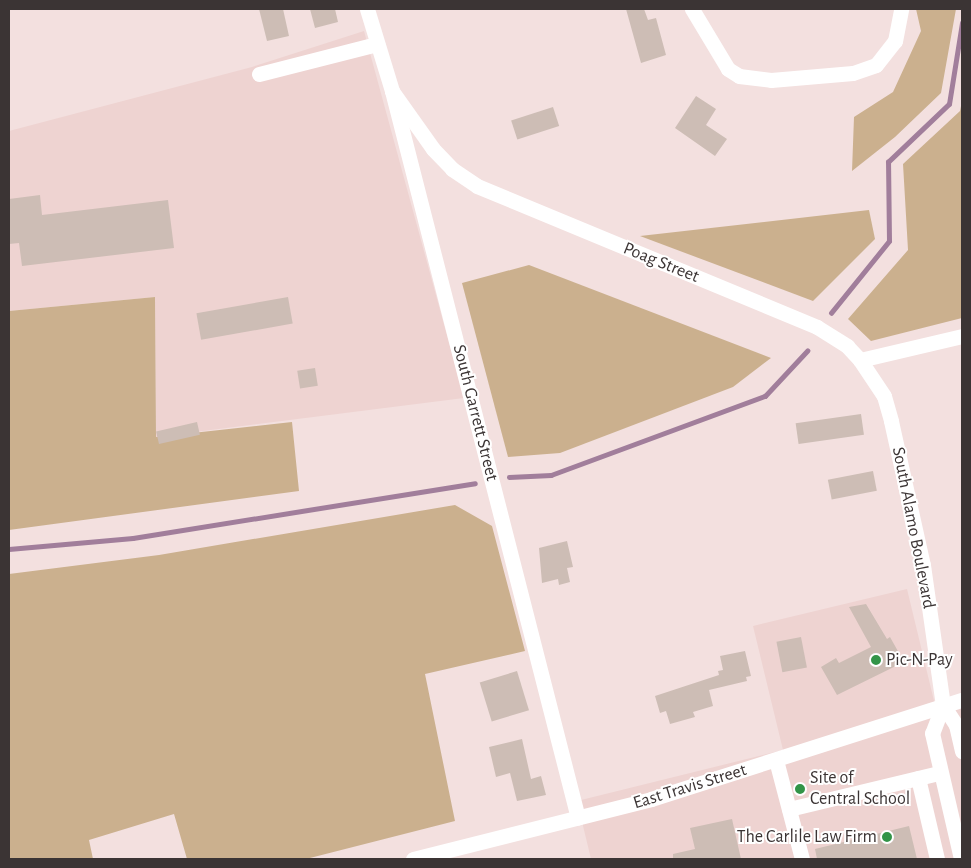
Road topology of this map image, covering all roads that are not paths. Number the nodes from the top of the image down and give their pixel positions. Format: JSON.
{"nodes":[{"id":1,"x":367,"y":9,"type":"edge"},
{"id":2,"x":692,"y":9,"type":"edge"},
{"id":3,"x":901,"y":9,"type":"edge"},
{"id":4,"x":377,"y":44,"type":"junction"},
{"id":5,"x":259,"y":74,"type":"dead end"},
{"id":6,"x":392,"y":91,"type":"junction"},
{"id":7,"x":962,"y":336,"type":"edge"},
{"id":8,"x":860,"y":360,"type":"junction"},
{"id":9,"x":962,"y":700,"type":"edge"},
{"id":10,"x":943,"y":705,"type":"junction"},
{"id":11,"x":962,"y":751,"type":"edge"},
{"id":12,"x":776,"y":760,"type":"junction"},
{"id":13,"x":939,"y":773,"type":"junction"},
{"id":14,"x":918,"y":778,"type":"junction"},
{"id":15,"x":789,"y":809,"type":"junction"},
{"id":16,"x":578,"y":818,"type":"junction"},
{"id":17,"x":455,"y":854,"type":"edge"},
{"id":18,"x":413,"y":859,"type":"edge"},
{"id":19,"x":802,"y":859,"type":"edge"},
{"id":20,"x":938,"y":859,"type":"edge"},
{"id":21,"x":961,"y":859,"type":"edge"}],
"edges":[{"from":1,"to":4,"type":"street","name":"South Garrett Street"},
{"from":2,"to":3,"type":"street"},
{"from":4,"to":5,"type":"street"},
{"from":4,"to":6,"type":"street","name":"South Garrett Street"},
{"from":6,"to":8,"type":"street","name":"Poag Street"},
{"from":6,"to":16,"type":"street","name":"South Garrett Street"},
{"from":7,"to":8,"type":"street"},
{"from":8,"to":10,"type":"street","name":"South Alamo Boulevard"},
{"from":9,"to":10,"type":"street","name":"East Travis Street"},
{"from":10,"to":11,"type":"street","name":"South Alamo Boulevard"},
{"from":10,"to":12,"type":"street","name":"East Travis Street"},
{"from":10,"to":13,"type":"street","name":"South Alamo Boulevard"},
{"from":12,"to":15,"type":"street"},
{"from":12,"to":16,"type":"street","name":"East Travis Street"},
{"from":13,"to":14,"type":"street"},
{"from":13,"to":21,"type":"street","name":"South Alamo Boulevard"},
{"from":14,"to":15,"type":"street"},
{"from":14,"to":20,"type":"street"},
{"from":15,"to":19,"type":"street"},
{"from":16,"to":17,"type":"street","name":"East Travis Street"},
{"from":17,"to":18,"type":"street","name":"East Travis Street"}]}
